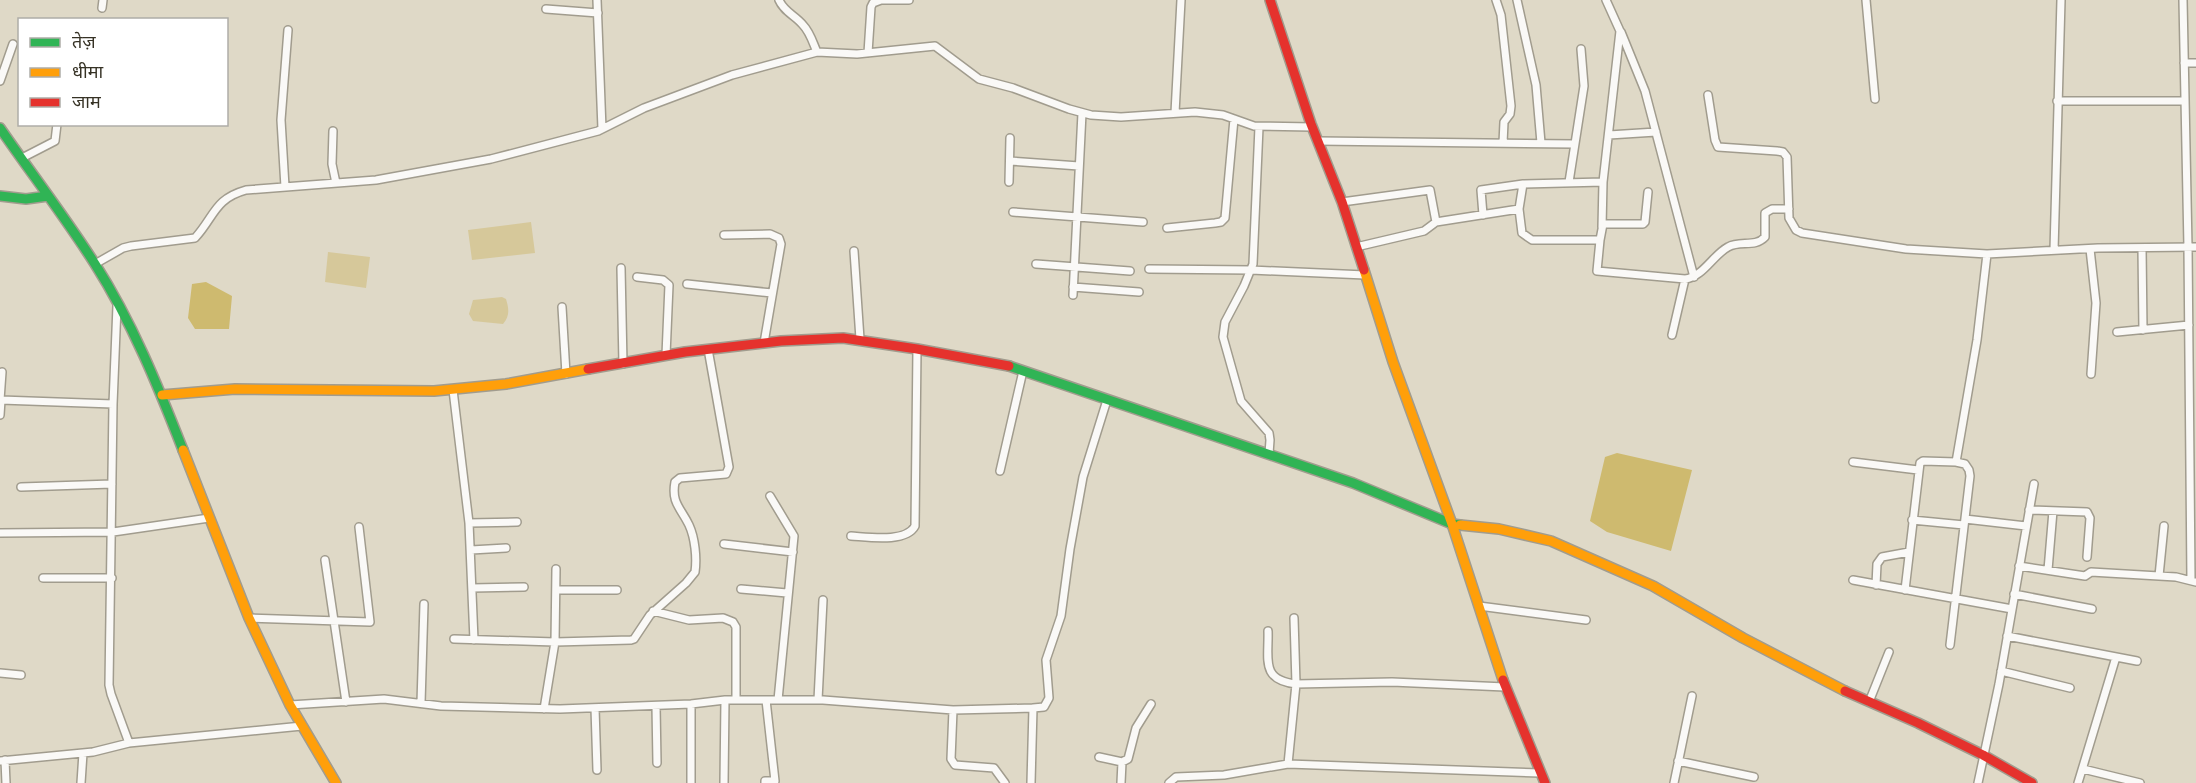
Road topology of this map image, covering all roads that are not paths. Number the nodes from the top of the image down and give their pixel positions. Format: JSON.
{"nodes":[{"id":1,"x":597,"y":0,"type":"edge"},
{"id":2,"x":779,"y":0,"type":"edge"},
{"id":3,"x":882,"y":0,"type":"edge"},
{"id":4,"x":909,"y":0,"type":"edge"},
{"id":5,"x":1181,"y":0,"type":"edge"},
{"id":6,"x":1270,"y":0,"type":"edge"},
{"id":7,"x":1496,"y":0,"type":"edge"},
{"id":8,"x":1517,"y":0,"type":"edge"},
{"id":9,"x":1606,"y":0,"type":"edge"},
{"id":10,"x":1866,"y":0,"type":"edge"},
{"id":11,"x":2061,"y":0,"type":"edge"},
{"id":12,"x":2183,"y":0,"type":"edge"},
{"id":13,"x":546,"y":9,"type":"dead end"},
{"id":14,"x":598,"y":13,"type":"junction"},
{"id":15,"x":288,"y":30,"type":"dead end"},
{"id":16,"x":1620,"y":31,"type":"junction"},
{"id":17,"x":13,"y":44,"type":"dead end"},
{"id":18,"x":1581,"y":49,"type":"dead end"},
{"id":19,"x":816,"y":52,"type":"junction"},
{"id":20,"x":868,"y":53,"type":"junction"},
{"id":21,"x":2184,"y":63,"type":"junction"},
{"id":22,"x":2196,"y":63,"type":"edge"},
{"id":23,"x":0,"y":81,"type":"edge"},
{"id":24,"x":1708,"y":95,"type":"dead end"},
{"id":25,"x":1875,"y":99,"type":"dead end"},
{"id":26,"x":2057,"y":101,"type":"junction"},
{"id":27,"x":2185,"y":101,"type":"junction"},
{"id":28,"x":1082,"y":113,"type":"junction"},
{"id":29,"x":1174,"y":113,"type":"junction"},
{"id":30,"x":1234,"y":119,"type":"junction"},
{"id":31,"x":57,"y":126,"type":"edge"},
{"id":32,"x":1259,"y":127,"type":"junction"},
{"id":33,"x":1312,"y":127,"type":"junction"},
{"id":34,"x":0,"y":128,"type":"edge"},
{"id":35,"x":602,"y":129,"type":"junction"},
{"id":36,"x":333,"y":130,"type":"dead end"},
{"id":37,"x":1656,"y":132,"type":"junction"},
{"id":38,"x":1609,"y":135,"type":"junction"},
{"id":39,"x":1010,"y":138,"type":"dead end"},
{"id":40,"x":1318,"y":141,"type":"junction"},
{"id":41,"x":1503,"y":143,"type":"junction"},
{"id":42,"x":1541,"y":143,"type":"junction"},
{"id":43,"x":1574,"y":144,"type":"junction"},
{"id":44,"x":22,"y":158,"type":"junction"},
{"id":45,"x":1010,"y":161,"type":"junction"},
{"id":46,"x":1079,"y":166,"type":"junction"},
{"id":47,"x":1009,"y":182,"type":"dead end"},
{"id":48,"x":1569,"y":182,"type":"junction"},
{"id":49,"x":1603,"y":182,"type":"junction"},
{"id":50,"x":336,"y":183,"type":"junction"},
{"id":51,"x":1523,"y":184,"type":"junction"},
{"id":52,"x":285,"y":187,"type":"junction"},
{"id":53,"x":1648,"y":192,"type":"dead end"},
{"id":54,"x":0,"y":196,"type":"edge"},
{"id":55,"x":48,"y":196,"type":"junction"},
{"id":56,"x":1342,"y":202,"type":"junction"},
{"id":57,"x":1789,"y":208,"type":"junction"},
{"id":58,"x":1519,"y":209,"type":"junction"},
{"id":59,"x":1013,"y":212,"type":"dead end"},
{"id":60,"x":1483,"y":215,"type":"junction"},
{"id":61,"x":1077,"y":217,"type":"junction"},
{"id":62,"x":1143,"y":222,"type":"dead end"},
{"id":63,"x":1436,"y":222,"type":"junction"},
{"id":64,"x":1602,"y":227,"type":"junction"},
{"id":65,"x":1167,"y":228,"type":"dead end"},
{"id":66,"x":723,"y":236,"type":"dead end"},
{"id":67,"x":1600,"y":240,"type":"junction"},
{"id":68,"x":1356,"y":247,"type":"junction"},
{"id":69,"x":2192,"y":247,"type":"edge"},
{"id":70,"x":2142,"y":248,"type":"junction"},
{"id":71,"x":2090,"y":249,"type":"junction"},
{"id":72,"x":2054,"y":250,"type":"junction"},
{"id":73,"x":854,"y":251,"type":"dead end"},
{"id":74,"x":1987,"y":255,"type":"junction"},
{"id":75,"x":95,"y":264,"type":"junction"},
{"id":76,"x":1036,"y":264,"type":"dead end"},
{"id":77,"x":1074,"y":266,"type":"junction"},
{"id":78,"x":621,"y":268,"type":"dead end"},
{"id":79,"x":1149,"y":269,"type":"dead end"},
{"id":80,"x":1251,"y":270,"type":"junction"},
{"id":81,"x":1130,"y":271,"type":"dead end"},
{"id":82,"x":1365,"y":275,"type":"junction"},
{"id":83,"x":637,"y":277,"type":"dead end"},
{"id":84,"x":1695,"y":277,"type":"junction"},
{"id":85,"x":1685,"y":279,"type":"junction"},
{"id":86,"x":687,"y":284,"type":"dead end"},
{"id":87,"x":1139,"y":292,"type":"dead end"},
{"id":88,"x":772,"y":293,"type":"junction"},
{"id":89,"x":117,"y":304,"type":"junction"},
{"id":90,"x":562,"y":307,"type":"dead end"},
{"id":91,"x":2188,"y":325,"type":"junction"},
{"id":92,"x":2143,"y":330,"type":"junction"},
{"id":93,"x":2117,"y":332,"type":"dead end"},
{"id":94,"x":1672,"y":335,"type":"dead end"},
{"id":95,"x":860,"y":339,"type":"junction"},
{"id":96,"x":764,"y":343,"type":"junction"},
{"id":97,"x":2192,"y":343,"type":"edge"},
{"id":98,"x":708,"y":349,"type":"junction"},
{"id":99,"x":917,"y":349,"type":"junction"},
{"id":100,"x":666,"y":355,"type":"junction"},
{"id":101,"x":623,"y":364,"type":"junction"},
{"id":102,"x":1023,"y":371,"type":"junction"},
{"id":103,"x":2,"y":372,"type":"dead end"},
{"id":104,"x":566,"y":374,"type":"junction"},
{"id":105,"x":2091,"y":374,"type":"dead end"},
{"id":106,"x":453,"y":390,"type":"junction"},
{"id":107,"x":162,"y":395,"type":"junction"},
{"id":108,"x":2192,"y":399,"type":"edge"},
{"id":109,"x":1,"y":400,"type":"edge"},
{"id":110,"x":1107,"y":400,"type":"junction"},
{"id":111,"x":113,"y":404,"type":"junction"},
{"id":112,"x":0,"y":415,"type":"edge"},
{"id":113,"x":1269,"y":454,"type":"junction"},
{"id":114,"x":1853,"y":462,"type":"dead end"},
{"id":115,"x":1956,"y":462,"type":"junction"},
{"id":116,"x":1918,"y":470,"type":"junction"},
{"id":117,"x":1000,"y":471,"type":"dead end"},
{"id":118,"x":112,"y":484,"type":"junction"},
{"id":119,"x":2034,"y":484,"type":"dead end"},
{"id":120,"x":21,"y":486,"type":"dead end"},
{"id":121,"x":770,"y":496,"type":"dead end"},
{"id":122,"x":2029,"y":510,"type":"junction"},
{"id":123,"x":2053,"y":511,"type":"junction"},
{"id":124,"x":209,"y":518,"type":"junction"},
{"id":125,"x":1912,"y":520,"type":"junction"},
{"id":126,"x":518,"y":522,"type":"dead end"},
{"id":127,"x":1964,"y":522,"type":"junction"},
{"id":128,"x":470,"y":523,"type":"junction"},
{"id":129,"x":1452,"y":524,"type":"junction"},
{"id":130,"x":2026,"y":526,"type":"junction"},
{"id":131,"x":2164,"y":526,"type":"dead end"},
{"id":132,"x":359,"y":527,"type":"dead end"},
{"id":133,"x":113,"y":532,"type":"junction"},
{"id":134,"x":0,"y":533,"type":"edge"},
{"id":135,"x":2194,"y":533,"type":"edge"},
{"id":136,"x":851,"y":536,"type":"dead end"},
{"id":137,"x":724,"y":544,"type":"dead end"},
{"id":138,"x":506,"y":548,"type":"dead end"},
{"id":139,"x":471,"y":550,"type":"junction"},
{"id":140,"x":793,"y":552,"type":"junction"},
{"id":141,"x":1909,"y":552,"type":"junction"},
{"id":142,"x":2087,"y":557,"type":"dead end"},
{"id":143,"x":325,"y":560,"type":"dead end"},
{"id":144,"x":2019,"y":566,"type":"junction"},
{"id":145,"x":556,"y":569,"type":"dead end"},
{"id":146,"x":2048,"y":570,"type":"junction"},
{"id":147,"x":2159,"y":576,"type":"junction"},
{"id":148,"x":43,"y":578,"type":"dead end"},
{"id":149,"x":112,"y":578,"type":"junction"},
{"id":150,"x":1853,"y":580,"type":"dead end"},
{"id":151,"x":2194,"y":581,"type":"edge"},
{"id":152,"x":1876,"y":585,"type":"junction"},
{"id":153,"x":524,"y":587,"type":"dead end"},
{"id":154,"x":472,"y":588,"type":"junction"},
{"id":155,"x":741,"y":589,"type":"dead end"},
{"id":156,"x":556,"y":590,"type":"junction"},
{"id":157,"x":617,"y":590,"type":"dead end"},
{"id":158,"x":1905,"y":590,"type":"junction"},
{"id":159,"x":787,"y":592,"type":"junction"},
{"id":160,"x":2014,"y":594,"type":"junction"},
{"id":161,"x":1956,"y":599,"type":"junction"},
{"id":162,"x":823,"y":600,"type":"dead end"},
{"id":163,"x":424,"y":604,"type":"dead end"},
{"id":164,"x":1479,"y":606,"type":"junction"},
{"id":165,"x":2012,"y":609,"type":"junction"},
{"id":166,"x":2092,"y":609,"type":"dead end"},
{"id":167,"x":653,"y":611,"type":"junction"},
{"id":168,"x":249,"y":618,"type":"junction"},
{"id":169,"x":1294,"y":618,"type":"dead end"},
{"id":170,"x":1586,"y":620,"type":"dead end"},
{"id":171,"x":333,"y":621,"type":"junction"},
{"id":172,"x":1268,"y":631,"type":"dead end"},
{"id":173,"x":2007,"y":636,"type":"junction"},
{"id":174,"x":454,"y":639,"type":"dead end"},
{"id":175,"x":474,"y":640,"type":"junction"},
{"id":176,"x":555,"y":642,"type":"junction"},
{"id":177,"x":1950,"y":645,"type":"dead end"},
{"id":178,"x":1889,"y":652,"type":"dead end"},
{"id":179,"x":2116,"y":657,"type":"junction"},
{"id":180,"x":2137,"y":661,"type":"dead end"},
{"id":181,"x":2001,"y":672,"type":"junction"},
{"id":182,"x":0,"y":673,"type":"edge"},
{"id":183,"x":21,"y":675,"type":"dead end"},
{"id":184,"x":1296,"y":684,"type":"junction"},
{"id":185,"x":1505,"y":687,"type":"junction"},
{"id":186,"x":2070,"y":688,"type":"dead end"},
{"id":187,"x":1692,"y":696,"type":"dead end"},
{"id":188,"x":725,"y":700,"type":"junction"},
{"id":189,"x":736,"y":700,"type":"junction"},
{"id":190,"x":766,"y":700,"type":"junction"},
{"id":191,"x":778,"y":700,"type":"junction"},
{"id":192,"x":818,"y":700,"type":"junction"},
{"id":193,"x":346,"y":702,"type":"junction"},
{"id":194,"x":1869,"y":702,"type":"junction"},
{"id":195,"x":421,"y":704,"type":"junction"},
{"id":196,"x":691,"y":704,"type":"junction"},
{"id":197,"x":1151,"y":704,"type":"dead end"},
{"id":198,"x":290,"y":705,"type":"junction"},
{"id":199,"x":656,"y":706,"type":"junction"},
{"id":200,"x":595,"y":708,"type":"junction"},
{"id":201,"x":1033,"y":708,"type":"junction"},
{"id":202,"x":544,"y":709,"type":"junction"},
{"id":203,"x":953,"y":710,"type":"junction"},
{"id":204,"x":302,"y":726,"type":"junction"},
{"id":205,"x":129,"y":743,"type":"junction"},
{"id":206,"x":83,"y":753,"type":"junction"},
{"id":207,"x":1983,"y":755,"type":"junction"},
{"id":208,"x":1100,"y":757,"type":"dead end"},
{"id":209,"x":2,"y":760,"type":"edge"},
{"id":210,"x":1678,"y":761,"type":"junction"},
{"id":211,"x":1122,"y":762,"type":"junction"},
{"id":212,"x":657,"y":763,"type":"dead end"},
{"id":213,"x":1288,"y":764,"type":"junction"},
{"id":214,"x":2083,"y":769,"type":"junction"},
{"id":215,"x":597,"y":770,"type":"dead end"},
{"id":216,"x":1540,"y":773,"type":"junction"},
{"id":217,"x":1754,"y":777,"type":"dead end"},
{"id":218,"x":6,"y":783,"type":"edge"},
{"id":219,"x":81,"y":783,"type":"edge"},
{"id":220,"x":336,"y":783,"type":"edge"},
{"id":221,"x":691,"y":783,"type":"edge"},
{"id":222,"x":724,"y":783,"type":"edge"},
{"id":223,"x":765,"y":783,"type":"edge"},
{"id":224,"x":1005,"y":783,"type":"edge"},
{"id":225,"x":1031,"y":783,"type":"edge"},
{"id":226,"x":1121,"y":783,"type":"edge"},
{"id":227,"x":1169,"y":783,"type":"edge"},
{"id":228,"x":1545,"y":783,"type":"edge"},
{"id":229,"x":1674,"y":783,"type":"edge"},
{"id":230,"x":1978,"y":783,"type":"edge"},
{"id":231,"x":2032,"y":783,"type":"edge"},
{"id":232,"x":2078,"y":783,"type":"edge"},
{"id":233,"x":2140,"y":783,"type":"edge"}],
"edges":[{"from":1,"to":14,"type":"street"},
{"from":2,"to":19,"type":"street"},
{"from":3,"to":4,"type":"street"},
{"from":3,"to":20,"type":"street"},
{"from":5,"to":29,"type":"street"},
{"from":6,"to":33,"type":"main road"},
{"from":7,"to":41,"type":"street"},
{"from":8,"to":42,"type":"street"},
{"from":9,"to":16,"type":"street"},
{"from":10,"to":25,"type":"street"},
{"from":11,"to":26,"type":"street"},
{"from":12,"to":21,"type":"street"},
{"from":13,"to":14,"type":"street"},
{"from":14,"to":35,"type":"street"},
{"from":15,"to":52,"type":"street"},
{"from":16,"to":37,"type":"street"},
{"from":16,"to":38,"type":"street"},
{"from":17,"to":23,"type":"street"},
{"from":18,"to":43,"type":"street"},
{"from":19,"to":20,"type":"street"},
{"from":19,"to":35,"type":"street"},
{"from":20,"to":28,"type":"street"},
{"from":21,"to":22,"type":"street"},
{"from":21,"to":27,"type":"street"},
{"from":24,"to":57,"type":"street"},
{"from":26,"to":27,"type":"street"},
{"from":26,"to":72,"type":"street"},
{"from":27,"to":69,"type":"street"},
{"from":28,"to":29,"type":"street"},
{"from":28,"to":46,"type":"street"},
{"from":29,"to":30,"type":"street"},
{"from":30,"to":32,"type":"street"},
{"from":30,"to":65,"type":"street"},
{"from":31,"to":44,"type":"street"},
{"from":32,"to":33,"type":"street"},
{"from":32,"to":80,"type":"street"},
{"from":33,"to":40,"type":"main road"},
{"from":34,"to":44,"type":"main road"},
{"from":35,"to":50,"type":"street"},
{"from":36,"to":50,"type":"street"},
{"from":37,"to":38,"type":"street"},
{"from":37,"to":84,"type":"street"},
{"from":38,"to":49,"type":"street"},
{"from":39,"to":45,"type":"street"},
{"from":40,"to":41,"type":"street"},
{"from":40,"to":56,"type":"main road"},
{"from":41,"to":42,"type":"street"},
{"from":42,"to":43,"type":"street"},
{"from":43,"to":48,"type":"street"},
{"from":44,"to":55,"type":"main road"},
{"from":45,"to":46,"type":"street"},
{"from":45,"to":47,"type":"street"},
{"from":46,"to":61,"type":"street"},
{"from":48,"to":49,"type":"street"},
{"from":48,"to":51,"type":"street"},
{"from":49,"to":64,"type":"street"},
{"from":50,"to":52,"type":"street"},
{"from":51,"to":58,"type":"street"},
{"from":51,"to":60,"type":"street"},
{"from":52,"to":75,"type":"street"},
{"from":53,"to":64,"type":"street"},
{"from":54,"to":55,"type":"main road"},
{"from":55,"to":75,"type":"main road"},
{"from":56,"to":63,"type":"street"},
{"from":56,"to":68,"type":"main road"},
{"from":57,"to":74,"type":"street"},
{"from":57,"to":84,"type":"street"},
{"from":58,"to":60,"type":"street"},
{"from":58,"to":67,"type":"street"},
{"from":59,"to":61,"type":"street"},
{"from":60,"to":63,"type":"street"},
{"from":61,"to":62,"type":"street"},
{"from":61,"to":77,"type":"street"},
{"from":63,"to":68,"type":"street"},
{"from":64,"to":67,"type":"street"},
{"from":66,"to":88,"type":"street"},
{"from":67,"to":85,"type":"street"},
{"from":68,"to":82,"type":"main road"},
{"from":69,"to":70,"type":"street"},
{"from":69,"to":91,"type":"street"},
{"from":70,"to":71,"type":"street"},
{"from":70,"to":92,"type":"street"},
{"from":71,"to":72,"type":"street"},
{"from":71,"to":105,"type":"street"},
{"from":72,"to":74,"type":"street"},
{"from":73,"to":95,"type":"street"},
{"from":74,"to":115,"type":"street"},
{"from":75,"to":89,"type":"main road"},
{"from":76,"to":77,"type":"street"},
{"from":77,"to":81,"type":"street"},
{"from":77,"to":87,"type":"street"},
{"from":78,"to":101,"type":"street"},
{"from":79,"to":80,"type":"street"},
{"from":80,"to":82,"type":"street"},
{"from":80,"to":113,"type":"street"},
{"from":82,"to":129,"type":"main road"},
{"from":83,"to":100,"type":"street"},
{"from":84,"to":85,"type":"street"},
{"from":85,"to":94,"type":"street"},
{"from":86,"to":88,"type":"street"},
{"from":88,"to":96,"type":"street"},
{"from":89,"to":107,"type":"main road"},
{"from":89,"to":111,"type":"street"},
{"from":90,"to":104,"type":"street"},
{"from":91,"to":92,"type":"street"},
{"from":91,"to":97,"type":"street"},
{"from":92,"to":93,"type":"street"},
{"from":95,"to":96,"type":"main road"},
{"from":95,"to":99,"type":"main road"},
{"from":96,"to":98,"type":"main road"},
{"from":97,"to":108,"type":"street"},
{"from":98,"to":100,"type":"main road"},
{"from":98,"to":167,"type":"street"},
{"from":99,"to":102,"type":"main road"},
{"from":99,"to":136,"type":"street"},
{"from":100,"to":101,"type":"main road"},
{"from":101,"to":104,"type":"main road"},
{"from":102,"to":110,"type":"main road"},
{"from":102,"to":117,"type":"street"},
{"from":103,"to":109,"type":"street"},
{"from":104,"to":106,"type":"main road"},
{"from":106,"to":107,"type":"main road"},
{"from":106,"to":128,"type":"street"},
{"from":107,"to":124,"type":"main road"},
{"from":108,"to":135,"type":"street"},
{"from":109,"to":111,"type":"street"},
{"from":109,"to":112,"type":"street"},
{"from":110,"to":113,"type":"main road"},
{"from":110,"to":201,"type":"street"},
{"from":111,"to":118,"type":"street"},
{"from":113,"to":129,"type":"main road"},
{"from":114,"to":116,"type":"street"},
{"from":115,"to":116,"type":"street"},
{"from":115,"to":127,"type":"street"},
{"from":116,"to":125,"type":"street"},
{"from":118,"to":120,"type":"street"},
{"from":118,"to":133,"type":"street"},
{"from":119,"to":122,"type":"street"},
{"from":121,"to":140,"type":"street"},
{"from":122,"to":123,"type":"street"},
{"from":122,"to":130,"type":"street"},
{"from":123,"to":142,"type":"street"},
{"from":123,"to":146,"type":"street"},
{"from":124,"to":133,"type":"street"},
{"from":124,"to":168,"type":"main road"},
{"from":125,"to":127,"type":"street"},
{"from":125,"to":141,"type":"street"},
{"from":126,"to":128,"type":"street"},
{"from":127,"to":130,"type":"street"},
{"from":127,"to":161,"type":"street"},
{"from":128,"to":139,"type":"street"},
{"from":129,"to":164,"type":"main road"},
{"from":129,"to":194,"type":"main road"},
{"from":130,"to":144,"type":"street"},
{"from":131,"to":147,"type":"street"},
{"from":132,"to":171,"type":"street"},
{"from":133,"to":134,"type":"street"},
{"from":133,"to":149,"type":"street"},
{"from":135,"to":151,"type":"street"},
{"from":137,"to":140,"type":"street"},
{"from":138,"to":139,"type":"street"},
{"from":139,"to":154,"type":"street"},
{"from":140,"to":159,"type":"street"},
{"from":141,"to":152,"type":"street"},
{"from":141,"to":158,"type":"street"},
{"from":143,"to":171,"type":"street"},
{"from":144,"to":146,"type":"street"},
{"from":144,"to":160,"type":"street"},
{"from":145,"to":156,"type":"street"},
{"from":146,"to":147,"type":"street"},
{"from":147,"to":151,"type":"street"},
{"from":148,"to":149,"type":"street"},
{"from":149,"to":205,"type":"street"},
{"from":150,"to":152,"type":"street"},
{"from":152,"to":158,"type":"street"},
{"from":153,"to":154,"type":"street"},
{"from":154,"to":175,"type":"street"},
{"from":155,"to":159,"type":"street"},
{"from":156,"to":157,"type":"street"},
{"from":156,"to":176,"type":"street"},
{"from":158,"to":161,"type":"street"},
{"from":159,"to":191,"type":"street"},
{"from":160,"to":165,"type":"street"},
{"from":160,"to":166,"type":"street"},
{"from":161,"to":165,"type":"street"},
{"from":161,"to":177,"type":"street"},
{"from":162,"to":192,"type":"street"},
{"from":163,"to":195,"type":"street"},
{"from":164,"to":170,"type":"street"},
{"from":164,"to":185,"type":"main road"},
{"from":165,"to":173,"type":"street"},
{"from":167,"to":176,"type":"street"},
{"from":167,"to":189,"type":"street"},
{"from":168,"to":171,"type":"street"},
{"from":168,"to":198,"type":"main road"},
{"from":169,"to":184,"type":"street"},
{"from":171,"to":193,"type":"street"},
{"from":172,"to":184,"type":"street"},
{"from":173,"to":179,"type":"street"},
{"from":173,"to":181,"type":"street"},
{"from":174,"to":175,"type":"street"},
{"from":175,"to":176,"type":"street"},
{"from":176,"to":202,"type":"street"},
{"from":178,"to":194,"type":"street"},
{"from":179,"to":180,"type":"street"},
{"from":179,"to":214,"type":"street"},
{"from":181,"to":186,"type":"street"},
{"from":181,"to":207,"type":"street"},
{"from":182,"to":183,"type":"street"},
{"from":184,"to":185,"type":"street"},
{"from":184,"to":213,"type":"street"},
{"from":185,"to":216,"type":"main road"},
{"from":187,"to":210,"type":"street"},
{"from":188,"to":189,"type":"street"},
{"from":188,"to":196,"type":"street"},
{"from":188,"to":222,"type":"street"},
{"from":189,"to":190,"type":"street"},
{"from":190,"to":191,"type":"street"},
{"from":190,"to":223,"type":"street"},
{"from":191,"to":192,"type":"street"},
{"from":192,"to":203,"type":"street"},
{"from":193,"to":195,"type":"street"},
{"from":193,"to":198,"type":"street"},
{"from":194,"to":207,"type":"main road"},
{"from":195,"to":202,"type":"street"},
{"from":196,"to":199,"type":"street"},
{"from":196,"to":221,"type":"street"},
{"from":197,"to":211,"type":"street"},
{"from":198,"to":204,"type":"main road"},
{"from":199,"to":200,"type":"street"},
{"from":199,"to":212,"type":"street"},
{"from":200,"to":202,"type":"street"},
{"from":200,"to":215,"type":"street"},
{"from":201,"to":203,"type":"street"},
{"from":201,"to":225,"type":"street"},
{"from":203,"to":224,"type":"street"},
{"from":204,"to":205,"type":"street"},
{"from":204,"to":220,"type":"main road"},
{"from":205,"to":206,"type":"street"},
{"from":206,"to":209,"type":"street"},
{"from":206,"to":219,"type":"street"},
{"from":207,"to":230,"type":"street"},
{"from":207,"to":231,"type":"main road"},
{"from":208,"to":211,"type":"street"},
{"from":209,"to":218,"type":"street"},
{"from":210,"to":217,"type":"street"},
{"from":210,"to":229,"type":"street"},
{"from":211,"to":226,"type":"street"},
{"from":213,"to":216,"type":"street"},
{"from":213,"to":227,"type":"street"},
{"from":214,"to":232,"type":"street"},
{"from":214,"to":233,"type":"street"},
{"from":216,"to":228,"type":"main road"}]}
